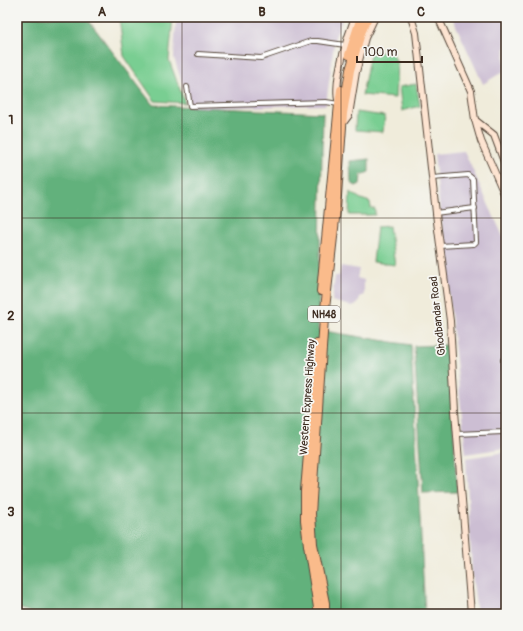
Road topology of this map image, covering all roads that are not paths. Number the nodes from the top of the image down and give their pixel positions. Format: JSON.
{"nodes":[{"id":1,"x":355,"y":17,"type":"edge"},
{"id":2,"x":361,"y":17,"type":"edge"},
{"id":3,"x":368,"y":17,"type":"edge"},
{"id":4,"x":375,"y":17,"type":"edge"},
{"id":5,"x":411,"y":17,"type":"edge"},
{"id":6,"x":438,"y":17,"type":"edge"},
{"id":7,"x":345,"y":45,"type":"junction"},
{"id":8,"x":198,"y":54,"type":"dead end"},
{"id":9,"x":187,"y":87,"type":"dead end"},
{"id":10,"x":339,"y":104,"type":"junction"},
{"id":11,"x":475,"y":120,"type":"junction"},
{"id":12,"x":343,"y":124,"type":"junction"},
{"id":13,"x":338,"y":141,"type":"junction"},
{"id":14,"x":506,"y":167,"type":"edge"},
{"id":15,"x":432,"y":178,"type":"junction"},
{"id":16,"x":506,"y":198,"type":"edge"},
{"id":17,"x":475,"y":208,"type":"junction"},
{"id":18,"x":436,"y":213,"type":"junction"},
{"id":19,"x":440,"y":246,"type":"junction"},
{"id":20,"x":503,"y":360,"type":"dead end"},
{"id":21,"x":506,"y":408,"type":"edge"},
{"id":22,"x":506,"y":428,"type":"edge"},
{"id":23,"x":457,"y":434,"type":"junction"},
{"id":24,"x":319,"y":614,"type":"edge"},
{"id":25,"x":325,"y":614,"type":"edge"},
{"id":26,"x":471,"y":614,"type":"edge"}],
"edges":[{"from":1,"to":7,"type":"street"},
{"from":2,"to":10,"type":"highway","name":"Western Express Highway","number":"NH48"},
{"from":3,"to":12,"type":"highway","name":"Western Express Highway","number":"NH48"},
{"from":4,"to":12,"type":"street"},
{"from":5,"to":15,"type":"street","name":"Ghodbandar Road"},
{"from":6,"to":11,"type":"street"},
{"from":7,"to":8,"type":"street"},
{"from":7,"to":10,"type":"street"},
{"from":9,"to":10,"type":"street"},
{"from":10,"to":13,"type":"highway","name":"Western Express Highway","number":"NH48"},
{"from":11,"to":14,"type":"street"},
{"from":11,"to":16,"type":"street"},
{"from":12,"to":13,"type":"highway","name":"Western Express Highway","number":"NH48"},
{"from":13,"to":24,"type":"highway","name":"Western Express Highway","number":"NH48"},
{"from":13,"to":25,"type":"highway","name":"Western Express Highway","number":"NH48"},
{"from":15,"to":17,"type":"street"},
{"from":15,"to":18,"type":"street","name":"Ghodbandar Road"},
{"from":17,"to":18,"type":"street"},
{"from":17,"to":19,"type":"street"},
{"from":18,"to":19,"type":"street","name":"Ghodbandar Road"},
{"from":19,"to":23,"type":"street","name":"Ghodbandar Road"},
{"from":20,"to":21,"type":"street"},
{"from":22,"to":23,"type":"street"},
{"from":23,"to":26,"type":"street","name":"Ghodbandar Road"}]}
